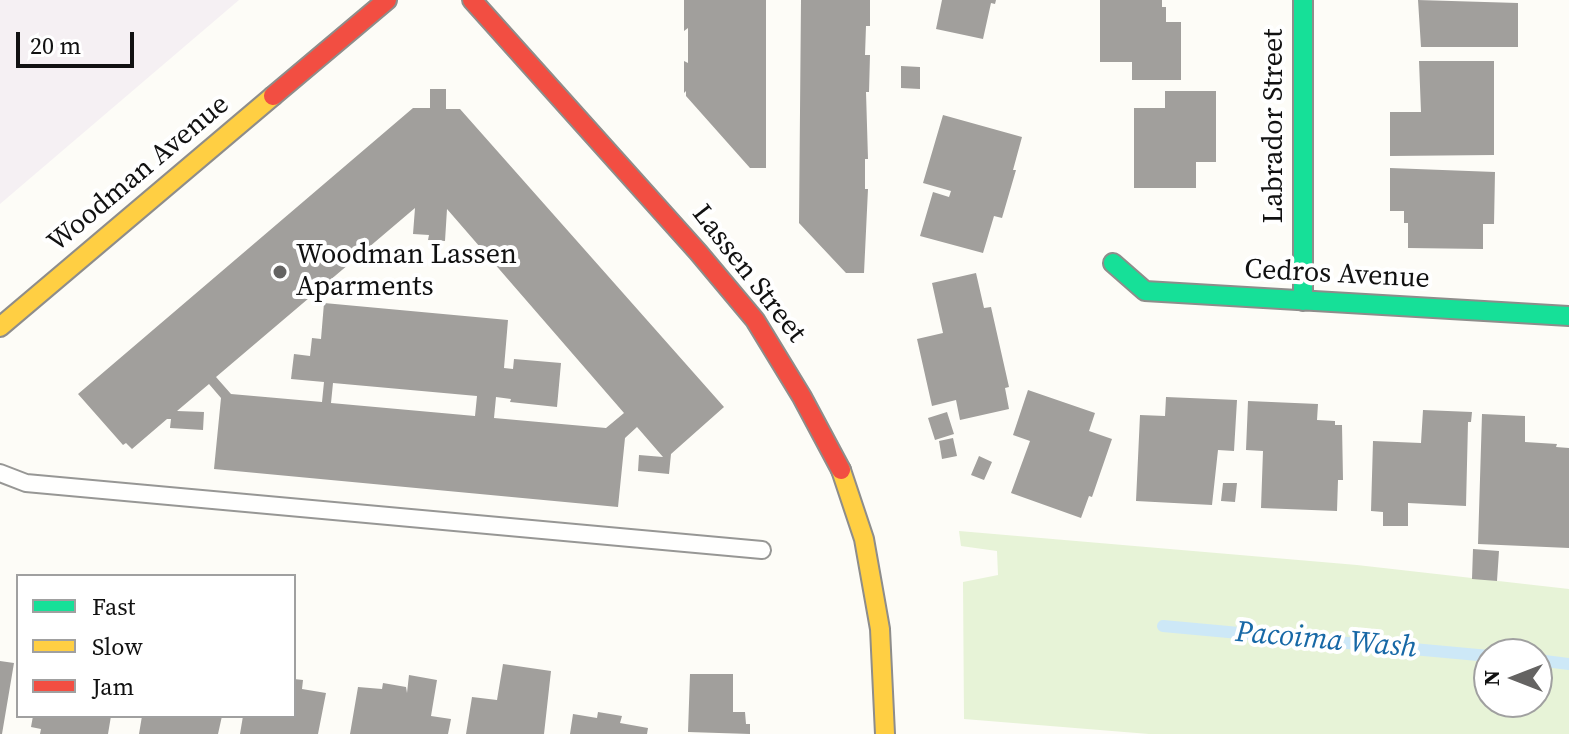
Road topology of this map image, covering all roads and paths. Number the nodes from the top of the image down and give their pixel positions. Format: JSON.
{"nodes":[{"id":1,"x":387,"y":0,"type":"edge"},
{"id":2,"x":472,"y":0,"type":"edge"},
{"id":3,"x":1303,"y":0,"type":"edge"},
{"id":4,"x":1113,"y":263,"type":"dead end"},
{"id":5,"x":1303,"y":301,"type":"junction"},
{"id":6,"x":1569,"y":316,"type":"edge"},
{"id":7,"x":0,"y":327,"type":"edge"},
{"id":8,"x":0,"y":473,"type":"edge"},
{"id":9,"x":762,"y":550,"type":"dead end"},
{"id":10,"x":885,"y":734,"type":"edge"}],
"edges":[{"from":1,"to":7,"type":"main road","name":"Woodman Avenue"},
{"from":2,"to":10,"type":"main road","name":"Lassen Street"},
{"from":3,"to":5,"type":"main road","name":"Labrador Street"},
{"from":4,"to":5,"type":"main road","name":"Cedros Avenue"},
{"from":5,"to":6,"type":"main road","name":"Cedros Avenue"},
{"from":8,"to":9,"type":"lane"}]}
